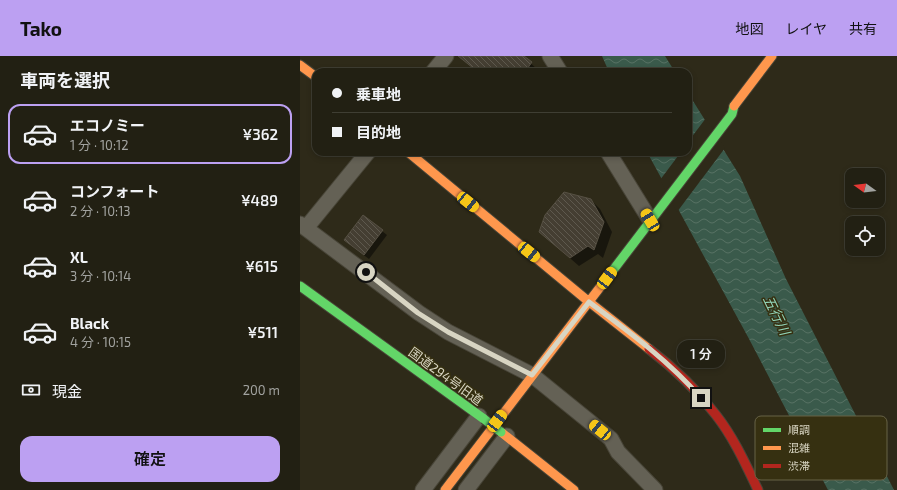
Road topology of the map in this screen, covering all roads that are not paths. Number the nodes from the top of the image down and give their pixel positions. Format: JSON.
{"nodes":[{"id":1,"x":446,"y":56,"type":"edge"},
{"id":2,"x":550,"y":56,"type":"edge"},
{"id":3,"x":772,"y":56,"type":"edge"},
{"id":4,"x":300,"y":64,"type":"edge"},
{"id":5,"x":436,"y":68,"type":"edge"},
{"id":6,"x":558,"y":68,"type":"edge"},
{"id":7,"x":312,"y":74,"type":"edge"},
{"id":8,"x":364,"y":156,"type":"edge"},
{"id":9,"x":413,"y":156,"type":"edge"},
{"id":10,"x":610,"y":156,"type":"edge"},
{"id":11,"x":650,"y":220,"type":"junction"},
{"id":12,"x":303,"y":226,"type":"edge"},
{"id":13,"x":300,"y":286,"type":"edge"},
{"id":14,"x":589,"y":302,"type":"junction"},
{"id":15,"x":532,"y":375,"type":"junction"},
{"id":16,"x":481,"y":417,"type":"junction"},
{"id":17,"x":504,"y":434,"type":"junction"},
{"id":18,"x":424,"y":490,"type":"edge"},
{"id":19,"x":445,"y":490,"type":"edge"},
{"id":20,"x":466,"y":490,"type":"edge"},
{"id":21,"x":574,"y":490,"type":"edge"},
{"id":22,"x":655,"y":490,"type":"edge"},
{"id":23,"x":758,"y":490,"type":"edge"}],
"edges":[{"from":1,"to":5,"type":"street"},
{"from":2,"to":6,"type":"street"},
{"from":3,"to":11,"type":"street"},
{"from":4,"to":7,"type":"street"},
{"from":8,"to":12,"type":"street"},
{"from":9,"to":14,"type":"street"},
{"from":10,"to":11,"type":"street"},
{"from":11,"to":14,"type":"street"},
{"from":12,"to":15,"type":"street"},
{"from":13,"to":16,"type":"street","name":"国道294号旧道"},
{"from":14,"to":15,"type":"street"},
{"from":14,"to":23,"type":"street"},
{"from":15,"to":19,"type":"street"},
{"from":15,"to":22,"type":"street"},
{"from":16,"to":17,"type":"street","name":"国道294号旧道","bridge":true},
{"from":16,"to":18,"type":"street"},
{"from":17,"to":20,"type":"street"},
{"from":17,"to":21,"type":"street","name":"国道294号旧道"}]}
